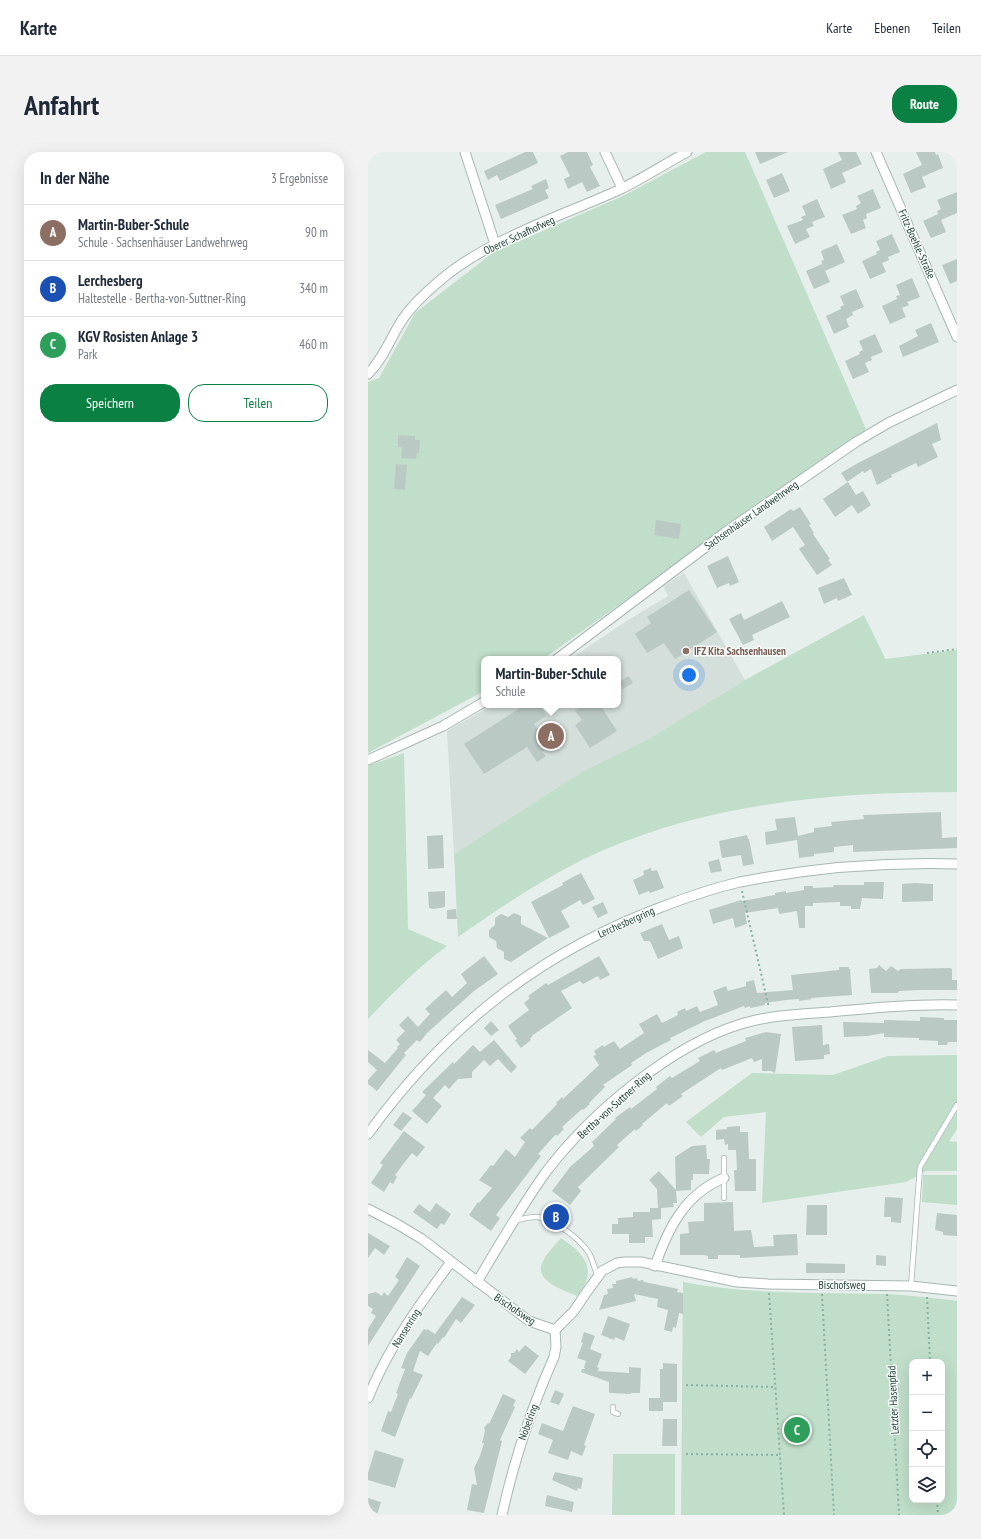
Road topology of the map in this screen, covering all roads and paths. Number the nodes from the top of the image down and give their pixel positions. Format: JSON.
{"nodes":[{"id":1,"x":465,"y":152,"type":"edge"},
{"id":2,"x":605,"y":152,"type":"edge"},
{"id":3,"x":687,"y":152,"type":"edge"},
{"id":4,"x":876,"y":152,"type":"edge"},
{"id":5,"x":622,"y":188,"type":"junction"},
{"id":6,"x":495,"y":244,"type":"junction"},
{"id":7,"x":957,"y":337,"type":"edge"},
{"id":8,"x":368,"y":374,"type":"edge"},
{"id":9,"x":957,"y":390,"type":"edge"},
{"id":10,"x":957,"y":650,"type":"edge"},
{"id":11,"x":927,"y":653,"type":"dead end"},
{"id":12,"x":561,"y":656,"type":"edge"},
{"id":13,"x":481,"y":704,"type":"edge"},
{"id":14,"x":368,"y":760,"type":"edge"},
{"id":15,"x":957,"y":864,"type":"edge"},
{"id":16,"x":740,"y":882,"type":"junction"},
{"id":17,"x":957,"y":1005,"type":"edge"},
{"id":18,"x":770,"y":1017,"type":"junction"},
{"id":19,"x":957,"y":1105,"type":"edge"},
{"id":20,"x":368,"y":1134,"type":"edge"},
{"id":21,"x":724,"y":1158,"type":"dead end"},
{"id":22,"x":724,"y":1178,"type":"junction"},
{"id":23,"x":724,"y":1198,"type":"dead end"},
{"id":24,"x":368,"y":1209,"type":"edge"},
{"id":25,"x":514,"y":1220,"type":"junction"},
{"id":26,"x":451,"y":1262,"type":"junction"},
{"id":27,"x":655,"y":1266,"type":"junction"},
{"id":28,"x":598,"y":1276,"type":"junction"},
{"id":29,"x":477,"y":1282,"type":"junction"},
{"id":30,"x":768,"y":1284,"type":"junction"},
{"id":31,"x":821,"y":1285,"type":"junction"},
{"id":32,"x":887,"y":1285,"type":"junction"},
{"id":33,"x":911,"y":1286,"type":"junction"},
{"id":34,"x":927,"y":1287,"type":"junction"},
{"id":35,"x":957,"y":1291,"type":"edge"},
{"id":36,"x":555,"y":1330,"type":"junction"},
{"id":37,"x":930,"y":1359,"type":"edge"},
{"id":38,"x":686,"y":1385,"type":"dead end"},
{"id":39,"x":775,"y":1387,"type":"junction"},
{"id":40,"x":368,"y":1398,"type":"edge"},
{"id":41,"x":613,"y":1407,"type":"dead end"},
{"id":42,"x":618,"y":1414,"type":"dead end"},
{"id":43,"x":686,"y":1454,"type":"dead end"},
{"id":44,"x":780,"y":1455,"type":"junction"},
{"id":45,"x":937,"y":1503,"type":"edge"},
{"id":46,"x":502,"y":1515,"type":"edge"},
{"id":47,"x":784,"y":1515,"type":"edge"},
{"id":48,"x":834,"y":1515,"type":"edge"},
{"id":49,"x":899,"y":1515,"type":"edge"},
{"id":50,"x":938,"y":1515,"type":"edge"}],
"edges":[{"from":1,"to":6,"type":"street"},
{"from":2,"to":5,"type":"street"},
{"from":3,"to":5,"type":"street","name":"Oberer Schafhofweg"},
{"from":4,"to":7,"type":"street","name":"Fritz-Boehle-Straße"},
{"from":5,"to":6,"type":"street","name":"Oberer Schafhofweg"},
{"from":6,"to":8,"type":"street","name":"Oberer Schafhofweg"},
{"from":9,"to":12,"type":"street","name":"Sachsenhäuser Landwehrweg"},
{"from":10,"to":11,"type":"path"},
{"from":13,"to":14,"type":"street"},
{"from":15,"to":16,"type":"street","name":"Lerchesbergring"},
{"from":16,"to":18,"type":"path"},
{"from":16,"to":20,"type":"street","name":"Lerchesbergring"},
{"from":17,"to":18,"type":"street","name":"Bertha-von-Suttner-Ring"},
{"from":18,"to":25,"type":"street","name":"Bertha-von-Suttner-Ring"},
{"from":19,"to":33,"type":"lane"},
{"from":21,"to":22,"type":"lane"},
{"from":22,"to":23,"type":"lane"},
{"from":22,"to":27,"type":"street"},
{"from":24,"to":26,"type":"street","name":"Bischofsweg"},
{"from":25,"to":28,"type":"lane"},
{"from":25,"to":29,"type":"street","name":"Bertha-von-Suttner-Ring"},
{"from":26,"to":29,"type":"street","name":"Bischofsweg"},
{"from":26,"to":40,"type":"street","name":"Nansenring"},
{"from":27,"to":28,"type":"street","name":"Bischofsweg"},
{"from":27,"to":30,"type":"street","name":"Bischofsweg"},
{"from":28,"to":36,"type":"street","name":"Bischofsweg"},
{"from":29,"to":36,"type":"street","name":"Bischofsweg"},
{"from":30,"to":31,"type":"street","name":"Bischofsweg"},
{"from":30,"to":39,"type":"path"},
{"from":31,"to":32,"type":"street","name":"Bischofsweg"},
{"from":31,"to":48,"type":"path"},
{"from":32,"to":33,"type":"street","name":"Bischofsweg"},
{"from":32,"to":49,"type":"path","name":"Letzter Hasenpfad"},
{"from":33,"to":34,"type":"street","name":"Bischofsweg"},
{"from":34,"to":35,"type":"street","name":"Bischofsweg"},
{"from":34,"to":37,"type":"path"},
{"from":36,"to":46,"type":"street","name":"Nobelring"},
{"from":38,"to":39,"type":"path"},
{"from":39,"to":44,"type":"path"},
{"from":41,"to":42,"type":"lane"},
{"from":43,"to":44,"type":"path"},
{"from":44,"to":47,"type":"path"},
{"from":45,"to":50,"type":"path"}]}
